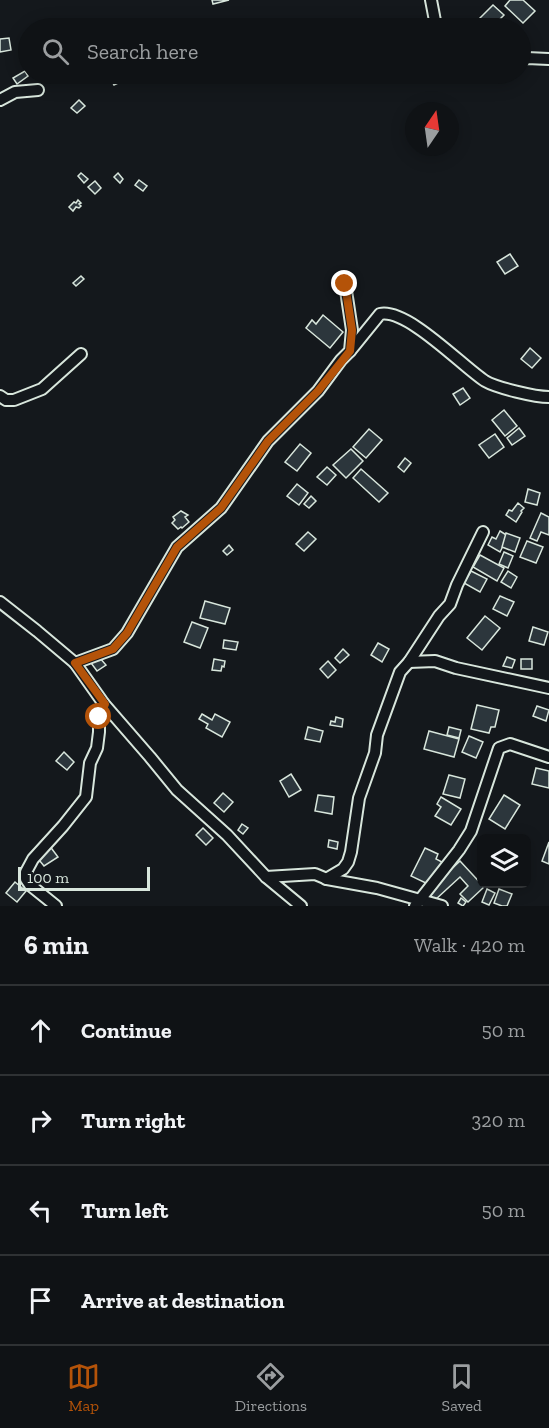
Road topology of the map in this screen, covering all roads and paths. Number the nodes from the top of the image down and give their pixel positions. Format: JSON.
{"nodes":[{"id":1,"x":431,"y":0,"type":"edge"},
{"id":2,"x":434,"y":18,"type":"edge"},
{"id":3,"x":531,"y":58,"type":"edge"},
{"id":4,"x":549,"y":59,"type":"edge"},
{"id":5,"x":38,"y":90,"type":"dead end"},
{"id":6,"x":0,"y":100,"type":"edge"},
{"id":7,"x":345,"y":284,"type":"dead end"},
{"id":8,"x":350,"y":351,"type":"junction"},
{"id":9,"x":81,"y":354,"type":"dead end"},
{"id":10,"x":0,"y":396,"type":"edge"},
{"id":11,"x":549,"y":397,"type":"edge"},
{"id":12,"x":483,"y":531,"type":"dead end"},
{"id":13,"x":0,"y":602,"type":"edge"},
{"id":14,"x":409,"y":662,"type":"junction"},
{"id":15,"x":75,"y":663,"type":"junction"},
{"id":16,"x":549,"y":688,"type":"edge"},
{"id":17,"x":105,"y":704,"type":"junction"},
{"id":18,"x":549,"y":757,"type":"edge"},
{"id":19,"x":266,"y":877,"type":"junction"},
{"id":20,"x":326,"y":879,"type":"junction"},
{"id":21,"x":417,"y":903,"type":"edge"},
{"id":22,"x":56,"y":906,"type":"edge"},
{"id":23,"x":301,"y":906,"type":"edge"},
{"id":24,"x":442,"y":906,"type":"edge"}],
"edges":[{"from":1,"to":2,"type":"street"},
{"from":3,"to":4,"type":"street"},
{"from":5,"to":6,"type":"street"},
{"from":7,"to":8,"type":"street"},
{"from":8,"to":11,"type":"street"},
{"from":8,"to":15,"type":"street"},
{"from":9,"to":10,"type":"street"},
{"from":12,"to":14,"type":"street"},
{"from":13,"to":15,"type":"street"},
{"from":14,"to":16,"type":"street"},
{"from":14,"to":20,"type":"street"},
{"from":15,"to":17,"type":"street"},
{"from":17,"to":19,"type":"street"},
{"from":17,"to":22,"type":"street"},
{"from":18,"to":21,"type":"street"},
{"from":19,"to":20,"type":"street"},
{"from":19,"to":23,"type":"street"},
{"from":20,"to":21,"type":"street"},
{"from":21,"to":24,"type":"street"}]}
